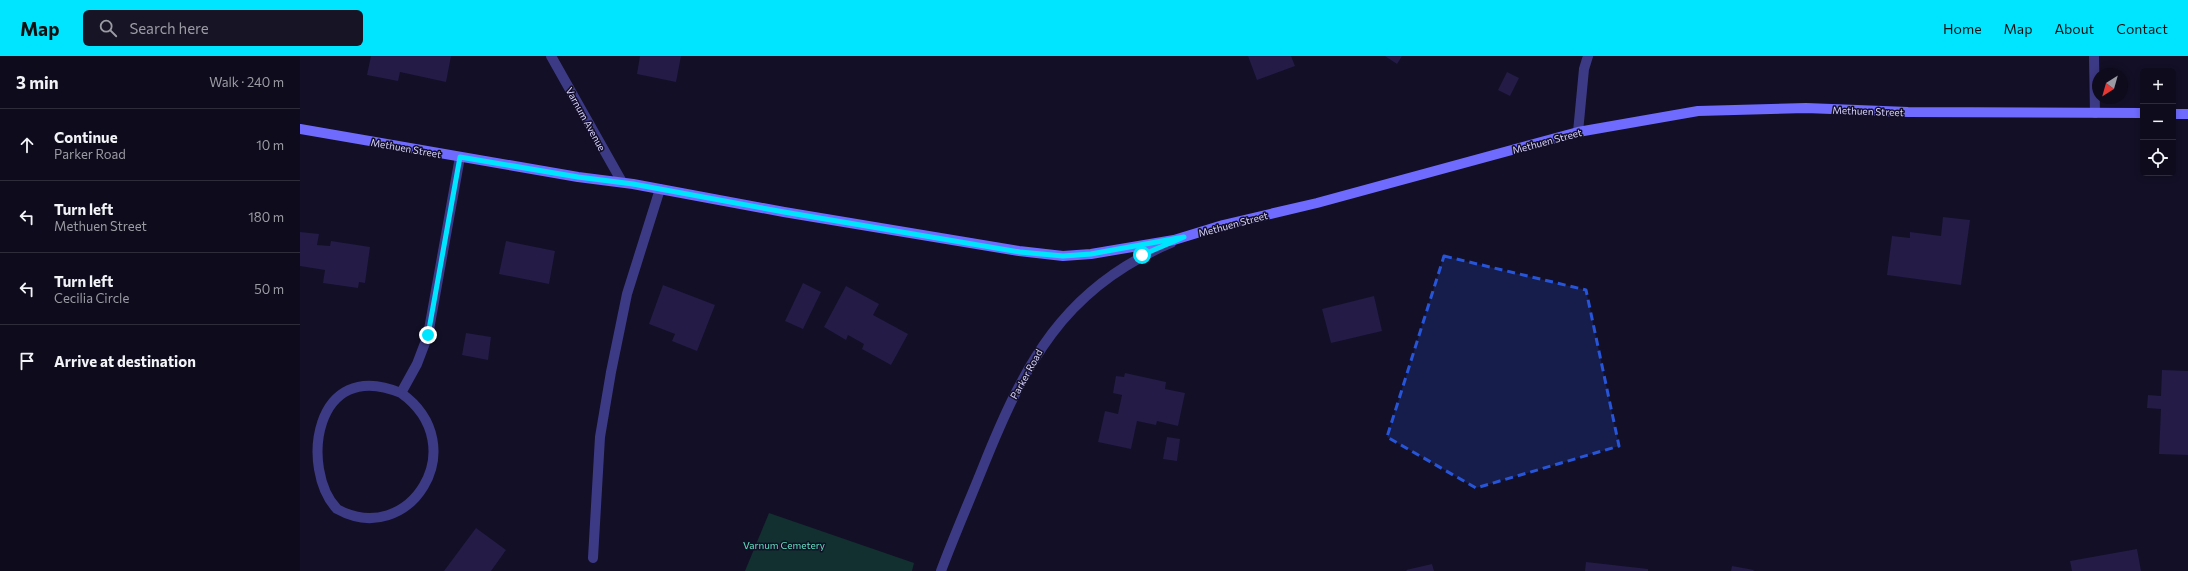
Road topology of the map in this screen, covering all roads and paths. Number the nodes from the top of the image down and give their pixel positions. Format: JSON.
{"nodes":[{"id":1,"x":551,"y":56,"type":"edge"},
{"id":2,"x":1588,"y":56,"type":"edge"},
{"id":3,"x":2094,"y":56,"type":"edge"},
{"id":4,"x":2095,"y":113,"type":"junction"},
{"id":5,"x":2140,"y":113,"type":"edge"},
{"id":6,"x":2176,"y":114,"type":"edge"},
{"id":7,"x":2188,"y":114,"type":"edge"},
{"id":8,"x":300,"y":129,"type":"edge"},
{"id":9,"x":1578,"y":132,"type":"junction"},
{"id":10,"x":460,"y":157,"type":"junction"},
{"id":11,"x":622,"y":182,"type":"junction"},
{"id":12,"x":660,"y":189,"type":"junction"},
{"id":13,"x":1184,"y":237,"type":"junction"},
{"id":14,"x":400,"y":393,"type":"junction"},
{"id":15,"x":318,"y":406,"type":"dead end"},
{"id":16,"x":314,"y":490,"type":"dead end"},
{"id":17,"x":593,"y":558,"type":"dead end"},
{"id":18,"x":941,"y":571,"type":"edge"}],
"edges":[{"from":1,"to":11,"type":"street","name":"Varnum Avenue"},
{"from":2,"to":9,"type":"street"},
{"from":3,"to":4,"type":"street"},
{"from":4,"to":5,"type":"street","name":"Methuen Street"},
{"from":4,"to":9,"type":"street","name":"Methuen Street"},
{"from":6,"to":7,"type":"street"},
{"from":8,"to":10,"type":"street","name":"Methuen Street"},
{"from":9,"to":13,"type":"street","name":"Methuen Street"},
{"from":10,"to":11,"type":"street","name":"Methuen Street"},
{"from":10,"to":14,"type":"street"},
{"from":11,"to":12,"type":"street","name":"Methuen Street"},
{"from":12,"to":13,"type":"street","name":"Methuen Street"},
{"from":12,"to":17,"type":"street"},
{"from":13,"to":18,"type":"street","name":"Parker Road"},
{"from":14,"to":15,"type":"street"},
{"from":14,"to":16,"type":"street"}]}
